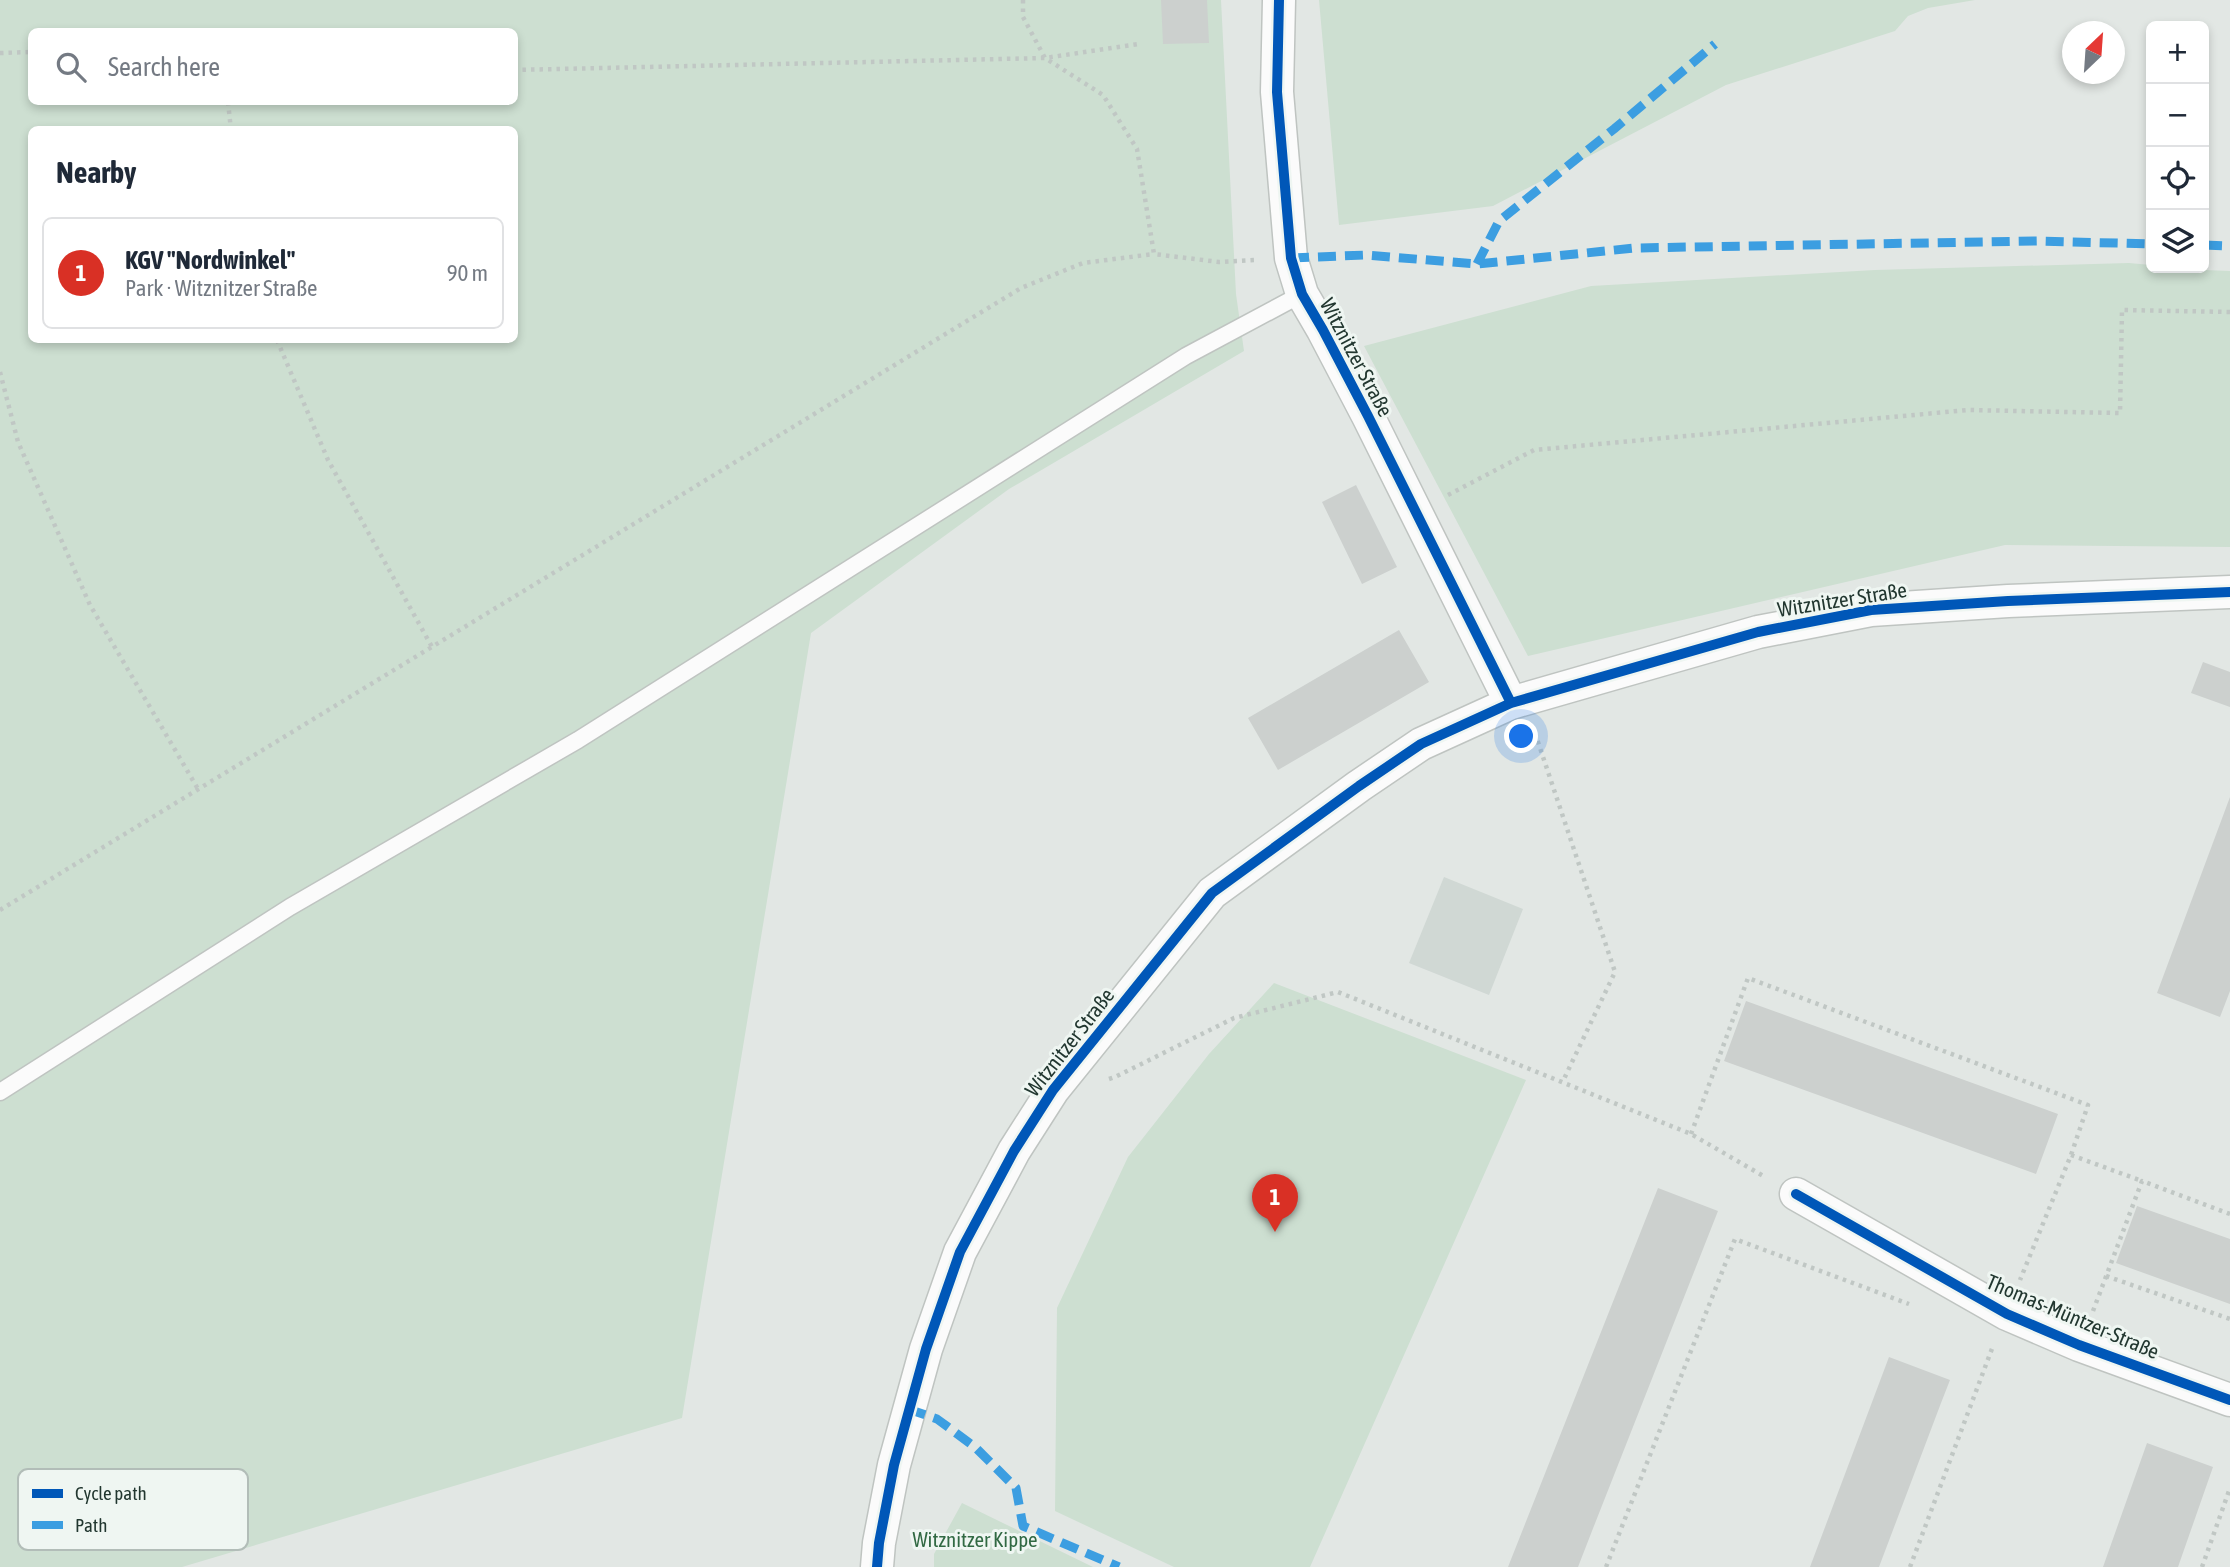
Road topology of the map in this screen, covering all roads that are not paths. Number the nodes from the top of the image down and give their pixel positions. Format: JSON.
{"nodes":[{"id":1,"x":1279,"y":0,"type":"edge"},
{"id":2,"x":1302,"y":294,"type":"junction"},
{"id":3,"x":2230,"y":592,"type":"edge"},
{"id":4,"x":1516,"y":701,"type":"junction"},
{"id":5,"x":0,"y":1092,"type":"edge"},
{"id":6,"x":1796,"y":1195,"type":"road end"},
{"id":7,"x":2230,"y":1399,"type":"edge"},
{"id":8,"x":877,"y":1567,"type":"edge"}],
"edges":[{"from":1,"to":2,"type":"street","name":"Witznitzer Straße"},
{"from":2,"to":4,"type":"street","name":"Witznitzer Straße"},
{"from":2,"to":5,"type":"lane"},
{"from":3,"to":4,"type":"street","name":"Witznitzer Straße"},
{"from":4,"to":8,"type":"street","name":"Witznitzer Straße"},
{"from":6,"to":7,"type":"street","name":"Thomas-Müntzer-Straße"}]}
